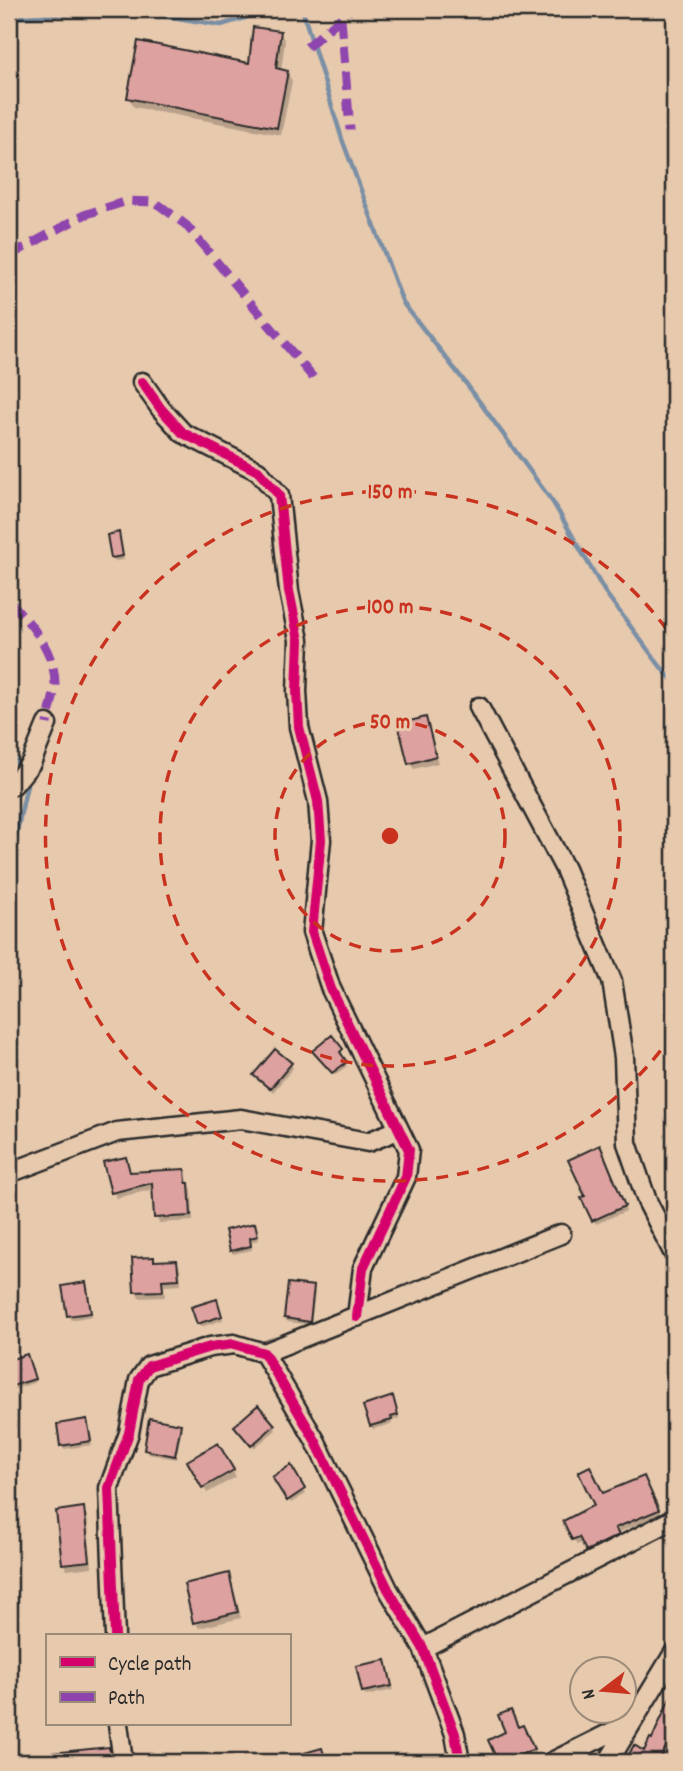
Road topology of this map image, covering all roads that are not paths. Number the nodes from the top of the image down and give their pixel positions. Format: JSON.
{"nodes":[{"id":1,"x":142,"y":382,"type":"dead end"},
{"id":2,"x":479,"y":707,"type":"dead end"},
{"id":3,"x":47,"y":724,"type":"dead end"},
{"id":4,"x":9,"y":786,"type":"edge"},
{"id":5,"x":398,"y":1130,"type":"junction"},
{"id":6,"x":9,"y":1173,"type":"edge"},
{"id":7,"x":561,"y":1234,"type":"dead end"},
{"id":8,"x":674,"y":1254,"type":"edge"},
{"id":9,"x":356,"y":1317,"type":"junction"},
{"id":10,"x":264,"y":1353,"type":"junction"},
{"id":11,"x":674,"y":1519,"type":"edge"},
{"id":12,"x":115,"y":1634,"type":"edge"},
{"id":13,"x":423,"y":1648,"type":"junction"},
{"id":14,"x":674,"y":1653,"type":"edge"},
{"id":15,"x":668,"y":1677,"type":"edge"},
{"id":16,"x":638,"y":1713,"type":"edge"},
{"id":17,"x":118,"y":1726,"type":"edge"},
{"id":18,"x":622,"y":1726,"type":"edge"},
{"id":19,"x":628,"y":1726,"type":"edge"},
{"id":20,"x":123,"y":1762,"type":"edge"},
{"id":21,"x":460,"y":1762,"type":"edge"},
{"id":22,"x":552,"y":1762,"type":"edge"},
{"id":23,"x":608,"y":1762,"type":"edge"}],
"edges":[{"from":1,"to":5,"type":"street"},
{"from":2,"to":8,"type":"street"},
{"from":3,"to":4,"type":"street"},
{"from":5,"to":6,"type":"street"},
{"from":5,"to":9,"type":"street"},
{"from":7,"to":9,"type":"street"},
{"from":9,"to":10,"type":"street"},
{"from":10,"to":12,"type":"street"},
{"from":10,"to":13,"type":"street"},
{"from":11,"to":13,"type":"street"},
{"from":13,"to":21,"type":"street"},
{"from":14,"to":15,"type":"street"},
{"from":15,"to":16,"type":"street"},
{"from":17,"to":20,"type":"street"},
{"from":18,"to":22,"type":"street"},
{"from":19,"to":23,"type":"street"}]}
